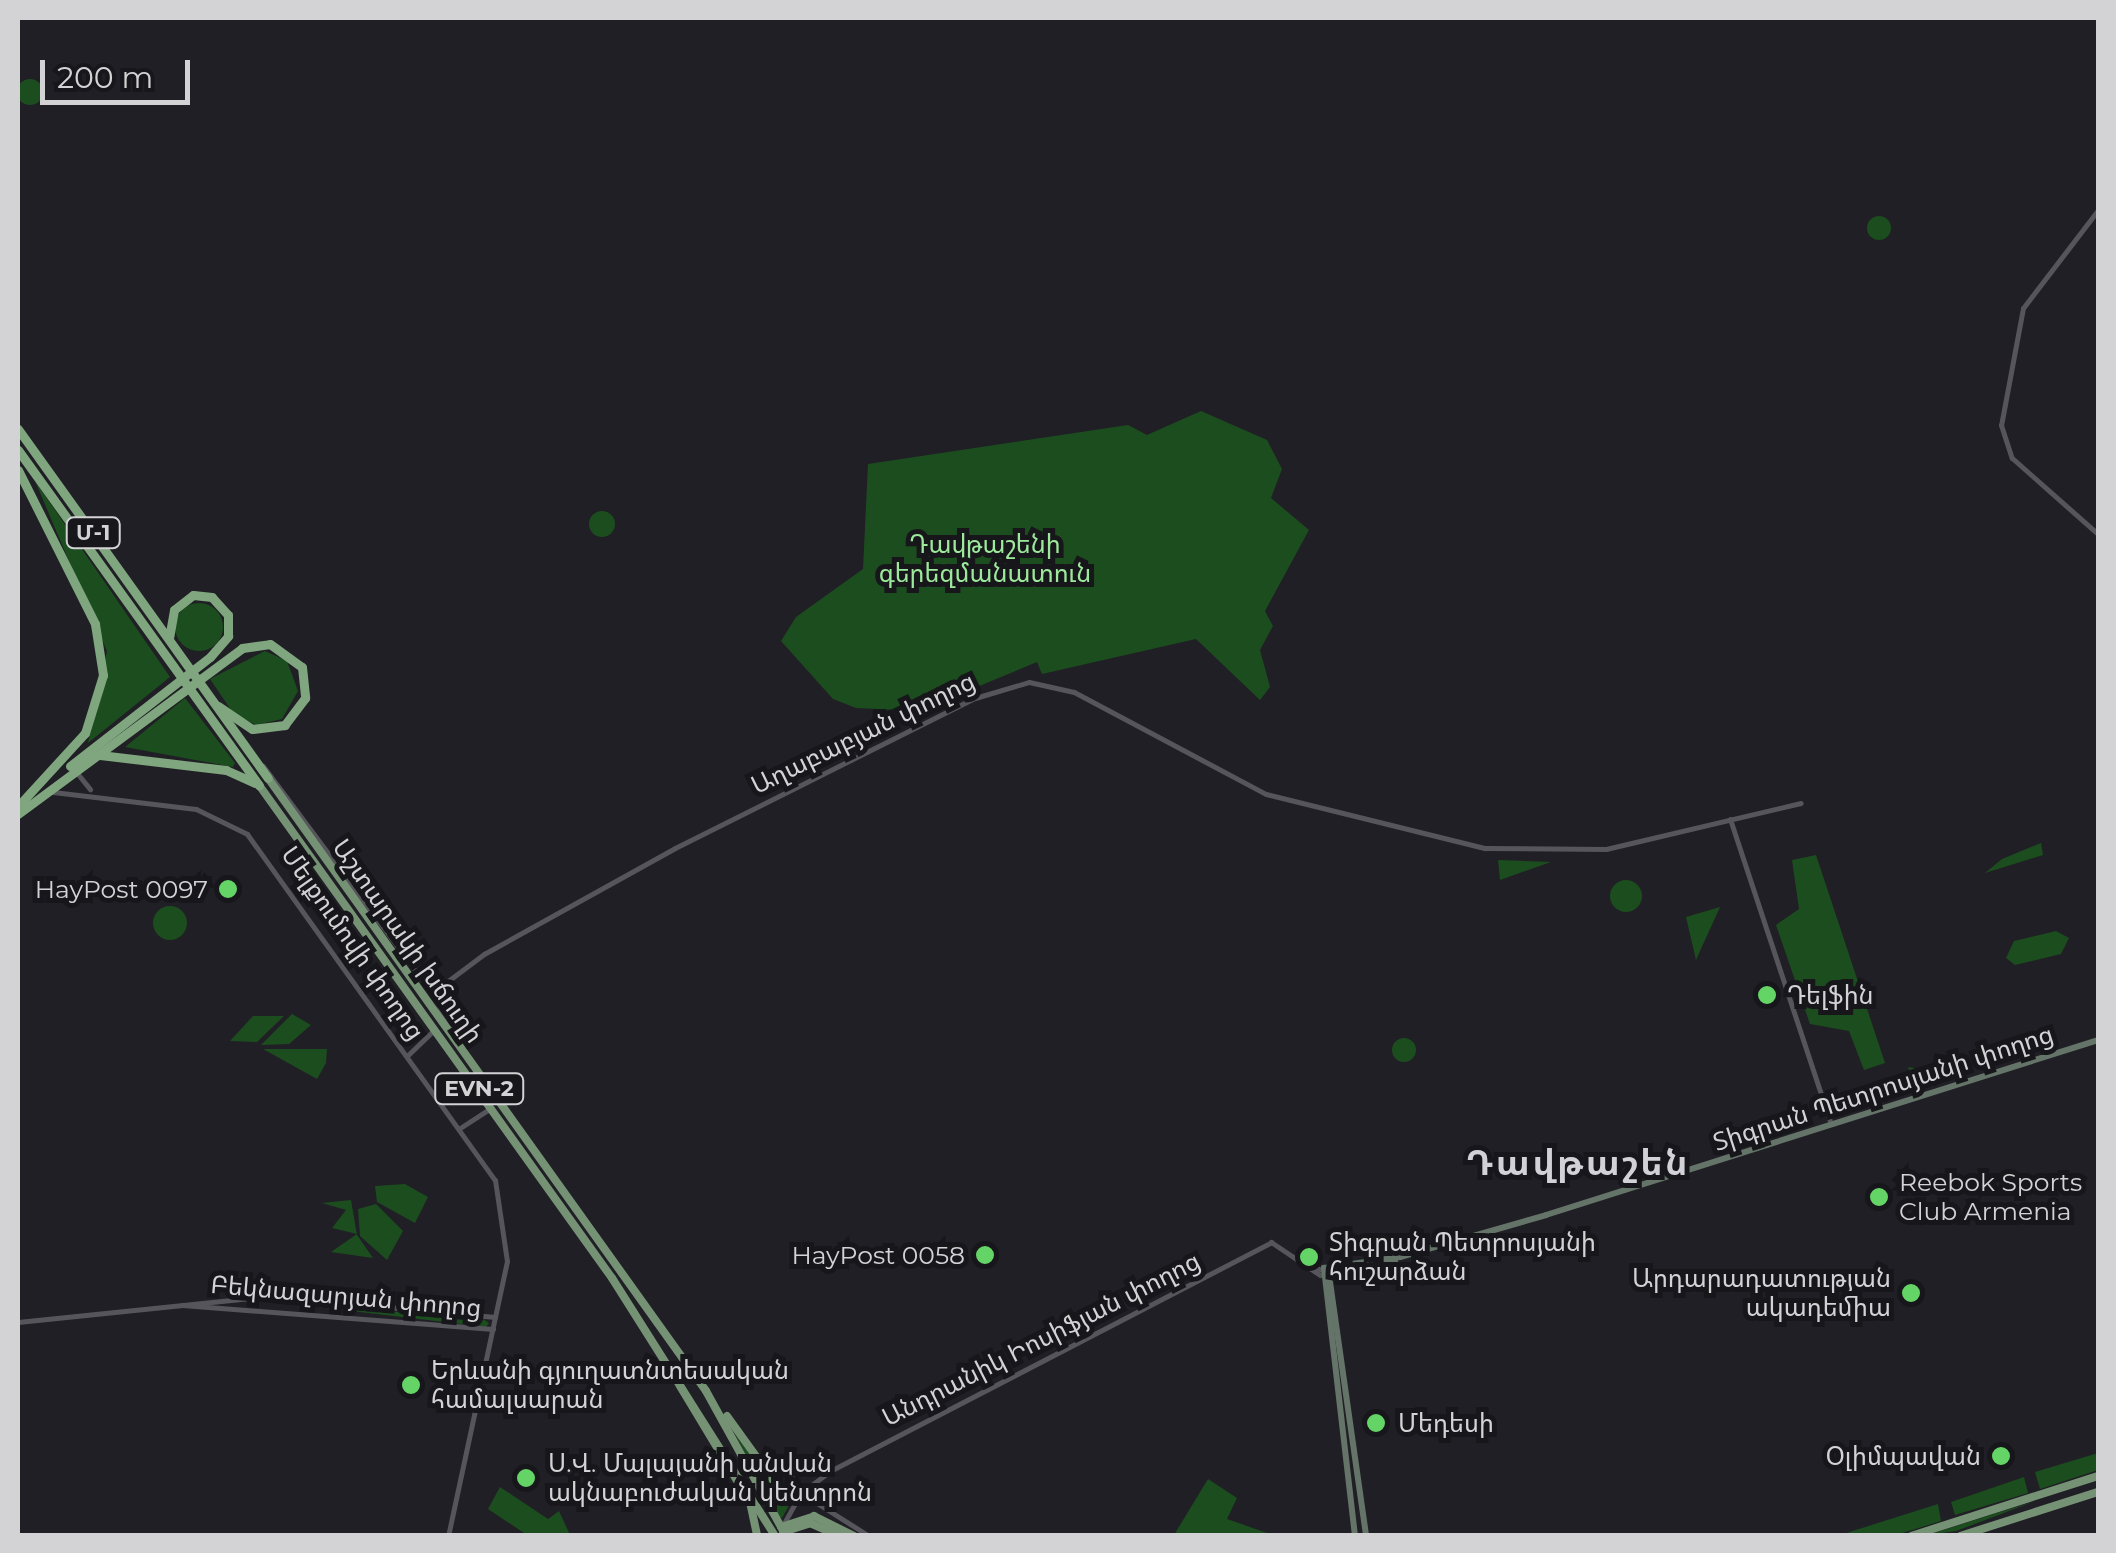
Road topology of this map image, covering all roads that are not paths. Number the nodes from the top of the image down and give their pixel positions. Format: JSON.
{"nodes":[{"id":1,"x":2098,"y":210,"type":"edge"},
{"id":2,"x":18,"y":429,"type":"edge"},
{"id":3,"x":18,"y":450,"type":"edge"},
{"id":4,"x":18,"y":470,"type":"edge"},
{"id":5,"x":2098,"y":534,"type":"edge"},
{"id":6,"x":170,"y":636,"type":"junction"},
{"id":7,"x":218,"y":706,"type":"junction"},
{"id":8,"x":92,"y":758,"type":"junction"},
{"id":9,"x":258,"y":764,"type":"junction"},
{"id":10,"x":78,"y":768,"type":"junction"},
{"id":11,"x":268,"y":778,"type":"joint"},
{"id":12,"x":259,"y":785,"type":"junction"},
{"id":13,"x":98,"y":792,"type":"junction"},
{"id":14,"x":45,"y":793,"type":"junction"},
{"id":15,"x":1801,"y":803,"type":"dead end"},
{"id":16,"x":18,"y":809,"type":"edge"},
{"id":17,"x":1730,"y":818,"type":"junction"},
{"id":18,"x":352,"y":895,"type":"junction"},
{"id":19,"x":343,"y":902,"type":"junction"},
{"id":20,"x":432,"y":993,"type":"junction"},
{"id":21,"x":434,"y":1028,"type":"junction"},
{"id":22,"x":2098,"y":1043,"type":"edge"},
{"id":23,"x":408,"y":1055,"type":"junction"},
{"id":24,"x":464,"y":1056,"type":"junction"},
{"id":25,"x":492,"y":1107,"type":"junction"},
{"id":26,"x":1832,"y":1126,"type":"junction"},
{"id":27,"x":460,"y":1128,"type":"junction"},
{"id":28,"x":616,"y":1275,"type":"junction"},
{"id":29,"x":1327,"y":1276,"type":"junction"},
{"id":30,"x":495,"y":1318,"type":"junction"},
{"id":31,"x":18,"y":1323,"type":"edge"},
{"id":32,"x":493,"y":1329,"type":"junction"},
{"id":33,"x":658,"y":1347,"type":"junction"},
{"id":34,"x":709,"y":1396,"type":"junction"},
{"id":35,"x":2098,"y":1476,"type":"edge"},
{"id":36,"x":2098,"y":1492,"type":"edge"},
{"id":37,"x":801,"y":1493,"type":"junction"},
{"id":38,"x":777,"y":1523,"type":"junction"},
{"id":39,"x":448,"y":1536,"type":"edge"},
{"id":40,"x":757,"y":1536,"type":"edge"},
{"id":41,"x":778,"y":1536,"type":"edge"},
{"id":42,"x":839,"y":1536,"type":"edge"},
{"id":43,"x":854,"y":1536,"type":"edge"},
{"id":44,"x":870,"y":1536,"type":"edge"},
{"id":45,"x":1354,"y":1536,"type":"edge"},
{"id":46,"x":1366,"y":1536,"type":"edge"},
{"id":47,"x":1910,"y":1536,"type":"edge"},
{"id":48,"x":1960,"y":1536,"type":"edge"}],
"edges":[{"from":1,"to":5,"type":"street"},
{"from":2,"to":6,"type":"highway","name":"Աշտարակի խճուղի","number":"Մ-1"},
{"from":3,"to":12,"type":"highway","name":"Աշտարակի խճուղի","number":"EVN-2"},
{"from":4,"to":16,"type":"highway"},
{"from":6,"to":7,"type":"highway","name":"Աշտարակի խճուղի","number":"Մ-1"},
{"from":6,"to":16,"type":"highway"},
{"from":7,"to":8,"type":"highway"},
{"from":7,"to":9,"type":"highway","name":"Աշտարակի խճուղի","number":"EVN-2"},
{"from":8,"to":10,"type":"highway"},
{"from":8,"to":12,"type":"highway"},
{"from":9,"to":11,"type":"highway","name":"Աշտարակի խճուղի","number":"EVN-2"},
{"from":9,"to":20,"type":"street"},
{"from":10,"to":13,"type":"street"},
{"from":10,"to":14,"type":"highway"},
{"from":11,"to":18,"type":"main road","name":"Աշտարակի խճուղի","number":"EVN-2"},
{"from":12,"to":19,"type":"main road","name":"Աշտարակի խճուղի","number":"EVN-2"},
{"from":13,"to":14,"type":"street","name":"Մելքումովի փողոց"},
{"from":13,"to":23,"type":"street","name":"Մելքումովի փողոց"},
{"from":14,"to":16,"type":"highway"},
{"from":15,"to":17,"type":"street","name":"Աղաբաբյան փողոց"},
{"from":17,"to":20,"type":"street","name":"Աղաբաբյան փողոց"},
{"from":17,"to":26,"type":"street"},
{"from":18,"to":19,"type":"main road"},
{"from":18,"to":24,"type":"main road","name":"Աշտարակի խճուղի","number":"EVN-2"},
{"from":19,"to":21,"type":"main road","name":"Աշտարակի խճուղի","number":"EVN-2"},
{"from":20,"to":24,"type":"street"},
{"from":21,"to":23,"type":"street"},
{"from":21,"to":25,"type":"main road","name":"Աշտարակի խճուղի","number":"EVN-2"},
{"from":22,"to":26,"type":"main road","name":"Տիգրան Պետրոսյանի փողոց"},
{"from":23,"to":27,"type":"street","name":"Մելքումովի փողոց"},
{"from":24,"to":28,"type":"main road","name":"Աշտարակի խճուղի","number":"EVN-2"},
{"from":25,"to":27,"type":"street"},
{"from":25,"to":28,"type":"main road","name":"Աշտարակի խճուղի","number":"EVN-2"},
{"from":26,"to":29,"type":"main road","name":"Տիգրան Պետրոսյանի փողոց"},
{"from":27,"to":30,"type":"street","name":"Մելքումովի փողոց"},
{"from":28,"to":33,"type":"main road","name":"Աշտարակի խճուղի","number":"EVN-2"},
{"from":28,"to":34,"type":"main road","name":"Աշտարակի խճուղի","number":"EVN-2"},
{"from":29,"to":37,"type":"street","name":"Անդրանիկ Իոսիֆյան փողոց"},
{"from":29,"to":45,"type":"main road"},
{"from":29,"to":46,"type":"main road"},
{"from":30,"to":31,"type":"street","name":"Բեկնազարյան փողոց"},
{"from":30,"to":32,"type":"street","name":"Մելքումովի փողոց"},
{"from":31,"to":32,"type":"street","name":"Բեկնազարյան փողոց"},
{"from":32,"to":39,"type":"street","name":"Մելքումովի փողոց"},
{"from":33,"to":38,"type":"main road","name":"Աշտարակի խճուղի","number":"EVN-2"},
{"from":33,"to":40,"type":"main road"},
{"from":34,"to":37,"type":"main road"},
{"from":34,"to":38,"type":"main road","name":"Աշտարակի խճուղի","number":"EVN-2"},
{"from":35,"to":47,"type":"main road"},
{"from":36,"to":48,"type":"main road"},
{"from":37,"to":38,"type":"street"},
{"from":37,"to":44,"type":"street"},
{"from":38,"to":41,"type":"main road","name":"Աշտարակի խճուղի","number":"EVN-2"},
{"from":38,"to":43,"type":"main road"},
{"from":41,"to":42,"type":"main road"}]}
